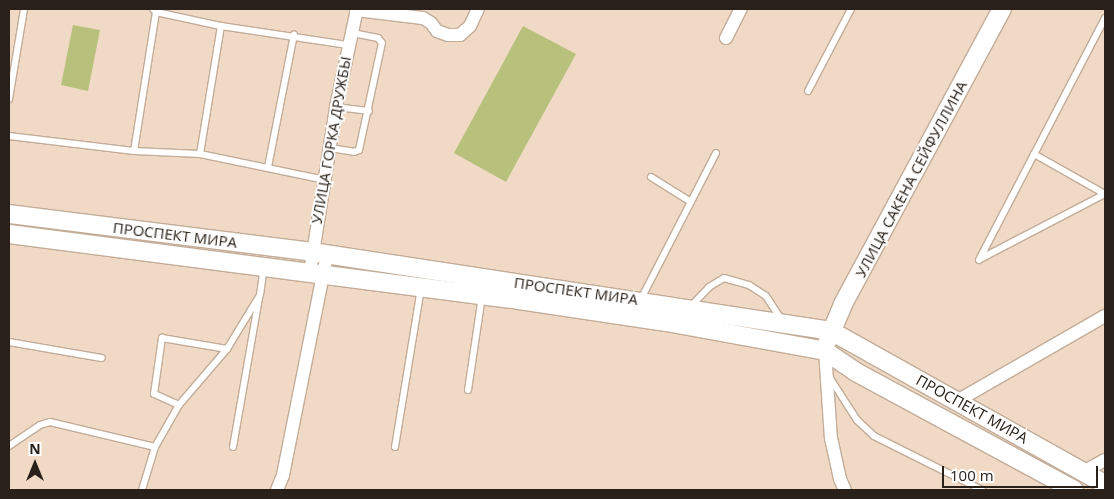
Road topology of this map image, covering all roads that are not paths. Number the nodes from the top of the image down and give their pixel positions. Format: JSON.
{"nodes":[{"id":1,"x":24,"y":9,"type":"edge"},
{"id":2,"x":357,"y":9,"type":"edge"},
{"id":3,"x":478,"y":9,"type":"edge"},
{"id":4,"x":741,"y":9,"type":"edge"},
{"id":5,"x":850,"y":9,"type":"edge"},
{"id":6,"x":155,"y":10,"type":"edge"},
{"id":7,"x":998,"y":10,"type":"edge"},
{"id":8,"x":1105,"y":18,"type":"edge"},
{"id":9,"x":221,"y":26,"type":"junction"},
{"id":10,"x":294,"y":35,"type":"junction"},
{"id":11,"x":726,"y":38,"type":"dead end"},
{"id":12,"x":349,"y":39,"type":"junction"},
{"id":13,"x":808,"y":92,"type":"dead end"},
{"id":14,"x":9,"y":99,"type":"edge"},
{"id":15,"x":336,"y":106,"type":"junction"},
{"id":16,"x":368,"y":111,"type":"junction"},
{"id":17,"x":9,"y":136,"type":"edge"},
{"id":18,"x":330,"y":148,"type":"junction"},
{"id":19,"x":134,"y":151,"type":"junction"},
{"id":20,"x":716,"y":152,"type":"dead end"},
{"id":21,"x":200,"y":154,"type":"junction"},
{"id":22,"x":1034,"y":154,"type":"junction"},
{"id":23,"x":268,"y":167,"type":"junction"},
{"id":24,"x":651,"y":177,"type":"dead end"},
{"id":25,"x":325,"y":180,"type":"junction"},
{"id":26,"x":1105,"y":194,"type":"edge"},
{"id":27,"x":691,"y":202,"type":"junction"},
{"id":28,"x":9,"y":214,"type":"edge"},
{"id":29,"x":9,"y":234,"type":"edge"},
{"id":30,"x":320,"y":253,"type":"junction"},
{"id":31,"x":264,"y":266,"type":"junction"},
{"id":32,"x":317,"y":272,"type":"junction"},
{"id":33,"x":421,"y":287,"type":"junction"},
{"id":34,"x":260,"y":295,"type":"junction"},
{"id":35,"x":482,"y":295,"type":"junction"},
{"id":36,"x":640,"y":300,"type":"junction"},
{"id":37,"x":690,"y":308,"type":"junction"},
{"id":38,"x":1105,"y":316,"type":"edge"},
{"id":39,"x":784,"y":324,"type":"junction"},
{"id":40,"x":831,"y":331,"type":"junction"},
{"id":41,"x":9,"y":342,"type":"edge"},
{"id":42,"x":228,"y":349,"type":"junction"},
{"id":43,"x":825,"y":351,"type":"junction"},
{"id":44,"x":102,"y":358,"type":"dead end"},
{"id":45,"x":826,"y":370,"type":"junction"},
{"id":46,"x":468,"y":390,"type":"dead end"},
{"id":47,"x":957,"y":401,"type":"junction"},
{"id":48,"x":179,"y":405,"type":"junction"},
{"id":49,"x":9,"y":446,"type":"edge"},
{"id":50,"x":233,"y":447,"type":"dead end"},
{"id":51,"x":395,"y":447,"type":"dead end"},
{"id":52,"x":155,"y":448,"type":"junction"},
{"id":53,"x":1105,"y":460,"type":"edge"},
{"id":54,"x":1083,"y":472,"type":"junction"},
{"id":55,"x":1105,"y":484,"type":"edge"},
{"id":56,"x":142,"y":490,"type":"edge"},
{"id":57,"x":277,"y":490,"type":"edge"},
{"id":58,"x":845,"y":490,"type":"edge"},
{"id":59,"x":982,"y":490,"type":"edge"},
{"id":60,"x":1074,"y":490,"type":"edge"}],
"edges":[{"from":1,"to":14,"type":"lane"},
{"from":2,"to":3,"type":"street"},
{"from":2,"to":12,"type":"street","name":"УЛИЦА ГОРКА ДРУЖБЫ"},
{"from":4,"to":11,"type":"street"},
{"from":5,"to":13,"type":"lane"},
{"from":6,"to":9,"type":"lane"},
{"from":6,"to":19,"type":"lane"},
{"from":7,"to":40,"type":"main road","name":"УЛИЦА САКЕНА СЕЙФУЛЛИНА"},
{"from":8,"to":22,"type":"lane"},
{"from":9,"to":10,"type":"lane"},
{"from":9,"to":21,"type":"lane"},
{"from":10,"to":12,"type":"lane"},
{"from":10,"to":23,"type":"lane"},
{"from":12,"to":15,"type":"street","name":"УЛИЦА ГОРКА ДРУЖБЫ"},
{"from":12,"to":16,"type":"lane"},
{"from":15,"to":16,"type":"lane"},
{"from":15,"to":18,"type":"street","name":"УЛИЦА ГОРКА ДРУЖБЫ"},
{"from":16,"to":18,"type":"lane"},
{"from":17,"to":19,"type":"lane"},
{"from":18,"to":25,"type":"street","name":"УЛИЦА ГОРКА ДРУЖБЫ"},
{"from":19,"to":21,"type":"lane"},
{"from":20,"to":27,"type":"lane"},
{"from":21,"to":23,"type":"lane"},
{"from":22,"to":26,"type":"lane"},
{"from":22,"to":26,"type":"lane"},
{"from":23,"to":25,"type":"lane"},
{"from":24,"to":27,"type":"lane"},
{"from":25,"to":30,"type":"street","name":"УЛИЦА ГОРКА ДРУЖБЫ"},
{"from":27,"to":36,"type":"lane"},
{"from":28,"to":30,"type":"main road","name":"ПРОСПЕКТ МИРА"},
{"from":29,"to":31,"type":"main road","name":"ПРОСПЕКТ МИРА"},
{"from":30,"to":32,"type":"street","name":"УЛИЦА ГОРКА ДРУЖБЫ"},
{"from":30,"to":36,"type":"main road","name":"ПРОСПЕКТ МИРА"},
{"from":31,"to":32,"type":"main road","name":"ПРОСПЕКТ МИРА"},
{"from":31,"to":34,"type":"lane"},
{"from":32,"to":33,"type":"main road","name":"ПРОСПЕКТ МИРА"},
{"from":32,"to":57,"type":"street","name":"УЛИЦА ГОРКА ДРУЖБЫ"},
{"from":33,"to":35,"type":"main road","name":"ПРОСПЕКТ МИРА"},
{"from":33,"to":51,"type":"lane"},
{"from":34,"to":42,"type":"lane"},
{"from":34,"to":50,"type":"lane"},
{"from":35,"to":43,"type":"main road","name":"ПРОСПЕКТ МИРА"},
{"from":35,"to":46,"type":"lane"},
{"from":36,"to":37,"type":"main road","name":"ПРОСПЕКТ МИРА"},
{"from":37,"to":39,"type":"main road","name":"ПРОСПЕКТ МИРА"},
{"from":37,"to":39,"type":"lane"},
{"from":38,"to":47,"type":"street"},
{"from":39,"to":40,"type":"main road","name":"ПРОСПЕКТ МИРА"},
{"from":40,"to":43,"type":"main road","name":"УЛИЦА САКЕНА СЕЙФУЛЛИНА"},
{"from":40,"to":47,"type":"main road","name":"ПРОСПЕКТ МИРА"},
{"from":41,"to":44,"type":"lane"},
{"from":42,"to":48,"type":"lane"},
{"from":42,"to":48,"type":"lane"},
{"from":43,"to":45,"type":"street"},
{"from":43,"to":60,"type":"main road","name":"ПРОСПЕКТ МИРА"},
{"from":45,"to":58,"type":"street"},
{"from":45,"to":59,"type":"lane"},
{"from":47,"to":54,"type":"main road","name":"ПРОСПЕКТ МИРА"},
{"from":48,"to":52,"type":"lane"},
{"from":49,"to":52,"type":"lane"},
{"from":52,"to":56,"type":"lane"},
{"from":53,"to":54,"type":"street"},
{"from":54,"to":55,"type":"main road","name":"ПРОСПЕКТ МИРА"}]}
